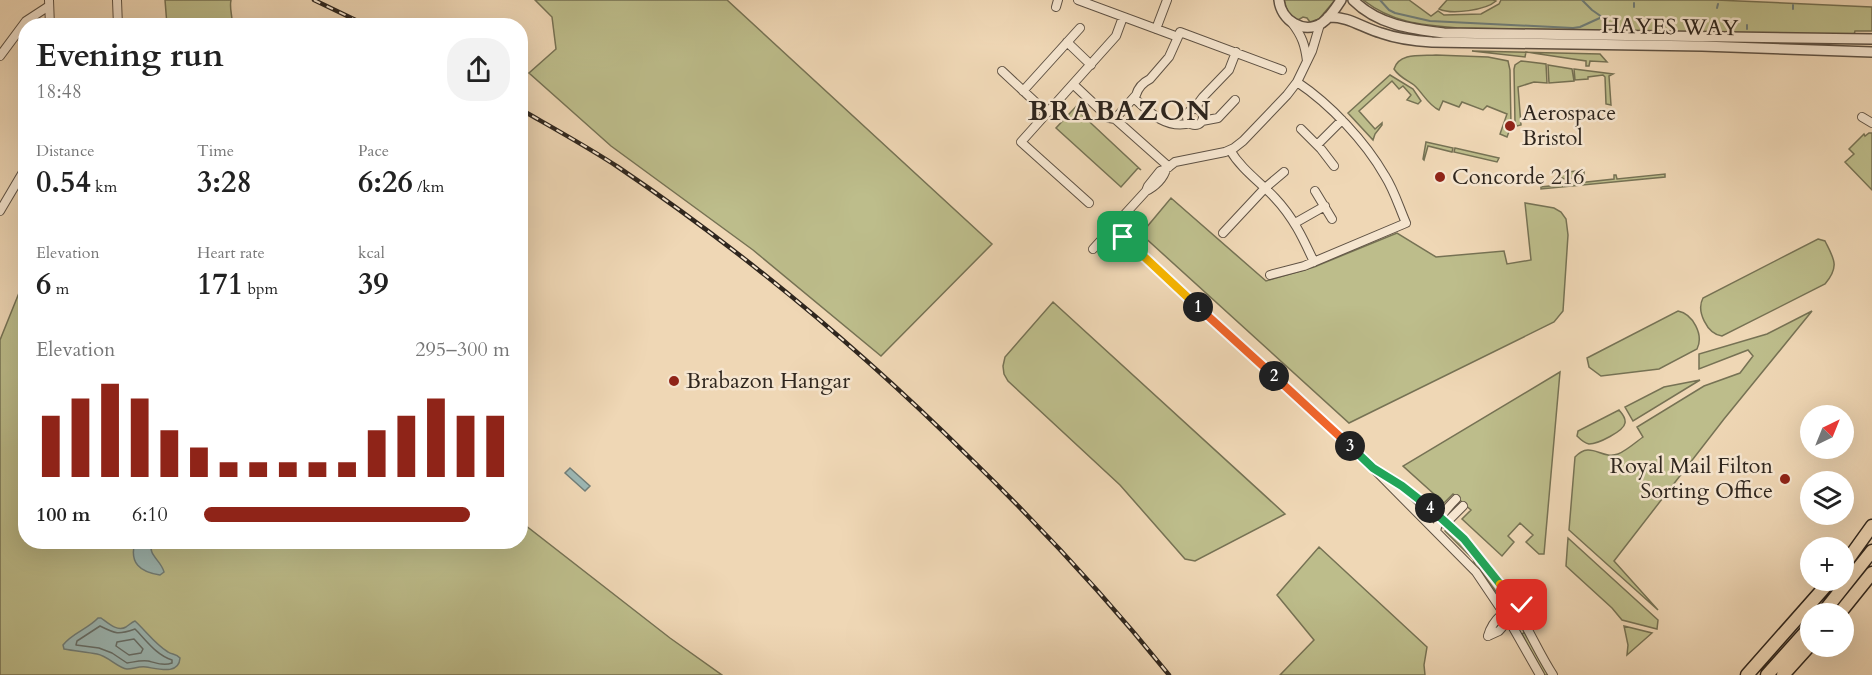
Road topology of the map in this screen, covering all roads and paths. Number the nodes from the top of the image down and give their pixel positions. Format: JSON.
{"nodes":[{"id":1,"x":117,"y":0,"type":"edge"},
{"id":2,"x":1078,"y":0,"type":"edge"},
{"id":3,"x":1167,"y":0,"type":"edge"},
{"id":4,"x":1279,"y":0,"type":"edge"},
{"id":5,"x":1341,"y":0,"type":"edge"},
{"id":6,"x":1353,"y":0,"type":"edge"},
{"id":7,"x":49,"y":3,"type":"edge"},
{"id":8,"x":1123,"y":16,"type":"junction"},
{"id":9,"x":1328,"y":17,"type":"junction"},
{"id":10,"x":30,"y":18,"type":"edge"},
{"id":11,"x":50,"y":18,"type":"edge"},
{"id":12,"x":118,"y":18,"type":"edge"},
{"id":13,"x":1290,"y":21,"type":"junction"},
{"id":14,"x":1320,"y":24,"type":"junction"},
{"id":15,"x":1080,"y":28,"type":"dead end"},
{"id":16,"x":1156,"y":29,"type":"junction"},
{"id":17,"x":18,"y":31,"type":"edge"},
{"id":18,"x":1178,"y":37,"type":"junction"},
{"id":19,"x":1872,"y":39,"type":"edge"},
{"id":20,"x":1067,"y":42,"type":"junction"},
{"id":21,"x":1236,"y":52,"type":"junction"},
{"id":22,"x":1872,"y":52,"type":"edge"},
{"id":23,"x":0,"y":56,"type":"edge"},
{"id":24,"x":1307,"y":63,"type":"junction"},
{"id":25,"x":1091,"y":65,"type":"junction"},
{"id":26,"x":1002,"y":70,"type":"dead end"},
{"id":27,"x":1282,"y":70,"type":"dead end"},
{"id":28,"x":1297,"y":82,"type":"junction"},
{"id":29,"x":1074,"y":85,"type":"junction"},
{"id":30,"x":1023,"y":90,"type":"junction"},
{"id":31,"x":1134,"y":98,"type":"junction"},
{"id":32,"x":1235,"y":100,"type":"dead end"},
{"id":33,"x":1194,"y":109,"type":"junction"},
{"id":34,"x":1047,"y":113,"type":"junction"},
{"id":35,"x":1862,"y":117,"type":"dead end"},
{"id":36,"x":1115,"y":119,"type":"junction"},
{"id":37,"x":1342,"y":120,"type":"junction"},
{"id":38,"x":1202,"y":121,"type":"junction"},
{"id":39,"x":1191,"y":123,"type":"junction"},
{"id":40,"x":1872,"y":123,"type":"edge"},
{"id":41,"x":1301,"y":129,"type":"dead end"},
{"id":42,"x":1317,"y":145,"type":"junction"},
{"id":43,"x":1230,"y":150,"type":"junction"},
{"id":44,"x":1334,"y":166,"type":"dead end"},
{"id":45,"x":1167,"y":168,"type":"junction"},
{"id":46,"x":1284,"y":172,"type":"dead end"},
{"id":47,"x":18,"y":181,"type":"edge"},
{"id":48,"x":1265,"y":188,"type":"junction"},
{"id":49,"x":1315,"y":191,"type":"dead end"},
{"id":50,"x":1089,"y":203,"type":"dead end"},
{"id":51,"x":1325,"y":206,"type":"junction"},
{"id":52,"x":0,"y":211,"type":"edge"},
{"id":53,"x":1332,"y":219,"type":"dead end"},
{"id":54,"x":1295,"y":223,"type":"junction"},
{"id":55,"x":1113,"y":227,"type":"junction"},
{"id":56,"x":1223,"y":233,"type":"dead end"},
{"id":57,"x":1093,"y":249,"type":"dead end"},
{"id":58,"x":1314,"y":262,"type":"junction"},
{"id":59,"x":1270,"y":274,"type":"dead end"},
{"id":60,"x":1373,"y":468,"type":"junction"},
{"id":61,"x":1456,"y":499,"type":"dead end"},
{"id":62,"x":1463,"y":506,"type":"dead end"},
{"id":63,"x":1444,"y":520,"type":"junction"},
{"id":64,"x":1872,"y":526,"type":"edge"},
{"id":65,"x":1436,"y":531,"type":"junction"},
{"id":66,"x":1872,"y":535,"type":"edge"},
{"id":67,"x":1854,"y":551,"type":"edge"},
{"id":68,"x":1872,"y":551,"type":"edge"},
{"id":69,"x":1854,"y":559,"type":"edge"},
{"id":70,"x":1872,"y":573,"type":"edge"},
{"id":71,"x":1821,"y":591,"type":"edge"},
{"id":72,"x":1831,"y":603,"type":"edge"},
{"id":73,"x":1848,"y":603,"type":"edge"},
{"id":74,"x":1516,"y":608,"type":"junction"},
{"id":75,"x":1504,"y":613,"type":"junction"},
{"id":76,"x":1509,"y":621,"type":"junction"},
{"id":77,"x":1800,"y":630,"type":"edge"},
{"id":78,"x":1800,"y":633,"type":"edge"},
{"id":79,"x":1800,"y":656,"type":"edge"},
{"id":80,"x":1540,"y":675,"type":"edge"},
{"id":81,"x":1552,"y":675,"type":"edge"},
{"id":82,"x":1747,"y":675,"type":"edge"},
{"id":83,"x":1753,"y":675,"type":"edge"},
{"id":84,"x":1767,"y":675,"type":"edge"},
{"id":85,"x":1783,"y":675,"type":"edge"}],
"edges":[{"from":1,"to":12,"type":"street"},
{"from":2,"to":8,"type":"street"},
{"from":3,"to":16,"type":"street"},
{"from":4,"to":13,"type":"street"},
{"from":5,"to":9,"type":"street"},
{"from":6,"to":19,"type":"street","name":"HAYES WAY"},
{"from":7,"to":10,"type":"street"},
{"from":7,"to":11,"type":"street"},
{"from":8,"to":16,"type":"street"},
{"from":8,"to":25,"type":"street"},
{"from":9,"to":14,"type":"street"},
{"from":9,"to":22,"type":"street","name":"HAYES WAY"},
{"from":13,"to":14,"type":"street"},
{"from":13,"to":24,"type":"street"},
{"from":14,"to":24,"type":"street"},
{"from":15,"to":20,"type":"street"},
{"from":16,"to":18,"type":"street"},
{"from":17,"to":23,"type":"street"},
{"from":18,"to":21,"type":"street"},
{"from":18,"to":31,"type":"street"},
{"from":20,"to":25,"type":"street"},
{"from":20,"to":30,"type":"street"},
{"from":21,"to":27,"type":"street"},
{"from":21,"to":33,"type":"street"},
{"from":24,"to":28,"type":"street"},
{"from":25,"to":29,"type":"street"},
{"from":26,"to":30,"type":"street"},
{"from":28,"to":37,"type":"street"},
{"from":28,"to":43,"type":"street"},
{"from":29,"to":34,"type":"street"},
{"from":29,"to":36,"type":"street"},
{"from":30,"to":34,"type":"street"},
{"from":31,"to":36,"type":"street"},
{"from":31,"to":39,"type":"street"},
{"from":32,"to":38,"type":"street"},
{"from":33,"to":38,"type":"street"},
{"from":33,"to":39,"type":"street"},
{"from":34,"to":50,"type":"street"},
{"from":35,"to":40,"type":"street"},
{"from":36,"to":45,"type":"street"},
{"from":37,"to":42,"type":"street"},
{"from":37,"to":58,"type":"street"},
{"from":38,"to":39,"type":"street"},
{"from":41,"to":42,"type":"street"},
{"from":42,"to":44,"type":"street"},
{"from":43,"to":45,"type":"street"},
{"from":43,"to":48,"type":"street"},
{"from":45,"to":55,"type":"street"},
{"from":46,"to":48,"type":"street"},
{"from":47,"to":52,"type":"street"},
{"from":48,"to":54,"type":"street"},
{"from":48,"to":56,"type":"street"},
{"from":49,"to":51,"type":"street"},
{"from":51,"to":53,"type":"street"},
{"from":51,"to":54,"type":"street"},
{"from":54,"to":58,"type":"street"},
{"from":55,"to":57,"type":"street"},
{"from":55,"to":60,"type":"street"},
{"from":58,"to":59,"type":"street"},
{"from":60,"to":63,"type":"street"},
{"from":60,"to":65,"type":"street"},
{"from":61,"to":63,"type":"street"},
{"from":62,"to":63,"type":"street"},
{"from":63,"to":65,"type":"street"},
{"from":63,"to":74,"type":"street"},
{"from":64,"to":67,"type":"main road"},
{"from":65,"to":75,"type":"street"},
{"from":66,"to":69,"type":"main road"},
{"from":68,"to":72,"type":"main road"},
{"from":70,"to":73,"type":"main road"},
{"from":71,"to":82,"type":"main road"},
{"from":74,"to":75,"type":"street"},
{"from":74,"to":76,"type":"street"},
{"from":74,"to":81,"type":"street"},
{"from":75,"to":76,"type":"street"},
{"from":75,"to":76,"type":"street"},
{"from":76,"to":80,"type":"street"},
{"from":77,"to":83,"type":"main road"},
{"from":78,"to":84,"type":"main road"},
{"from":79,"to":85,"type":"main road"}]}
